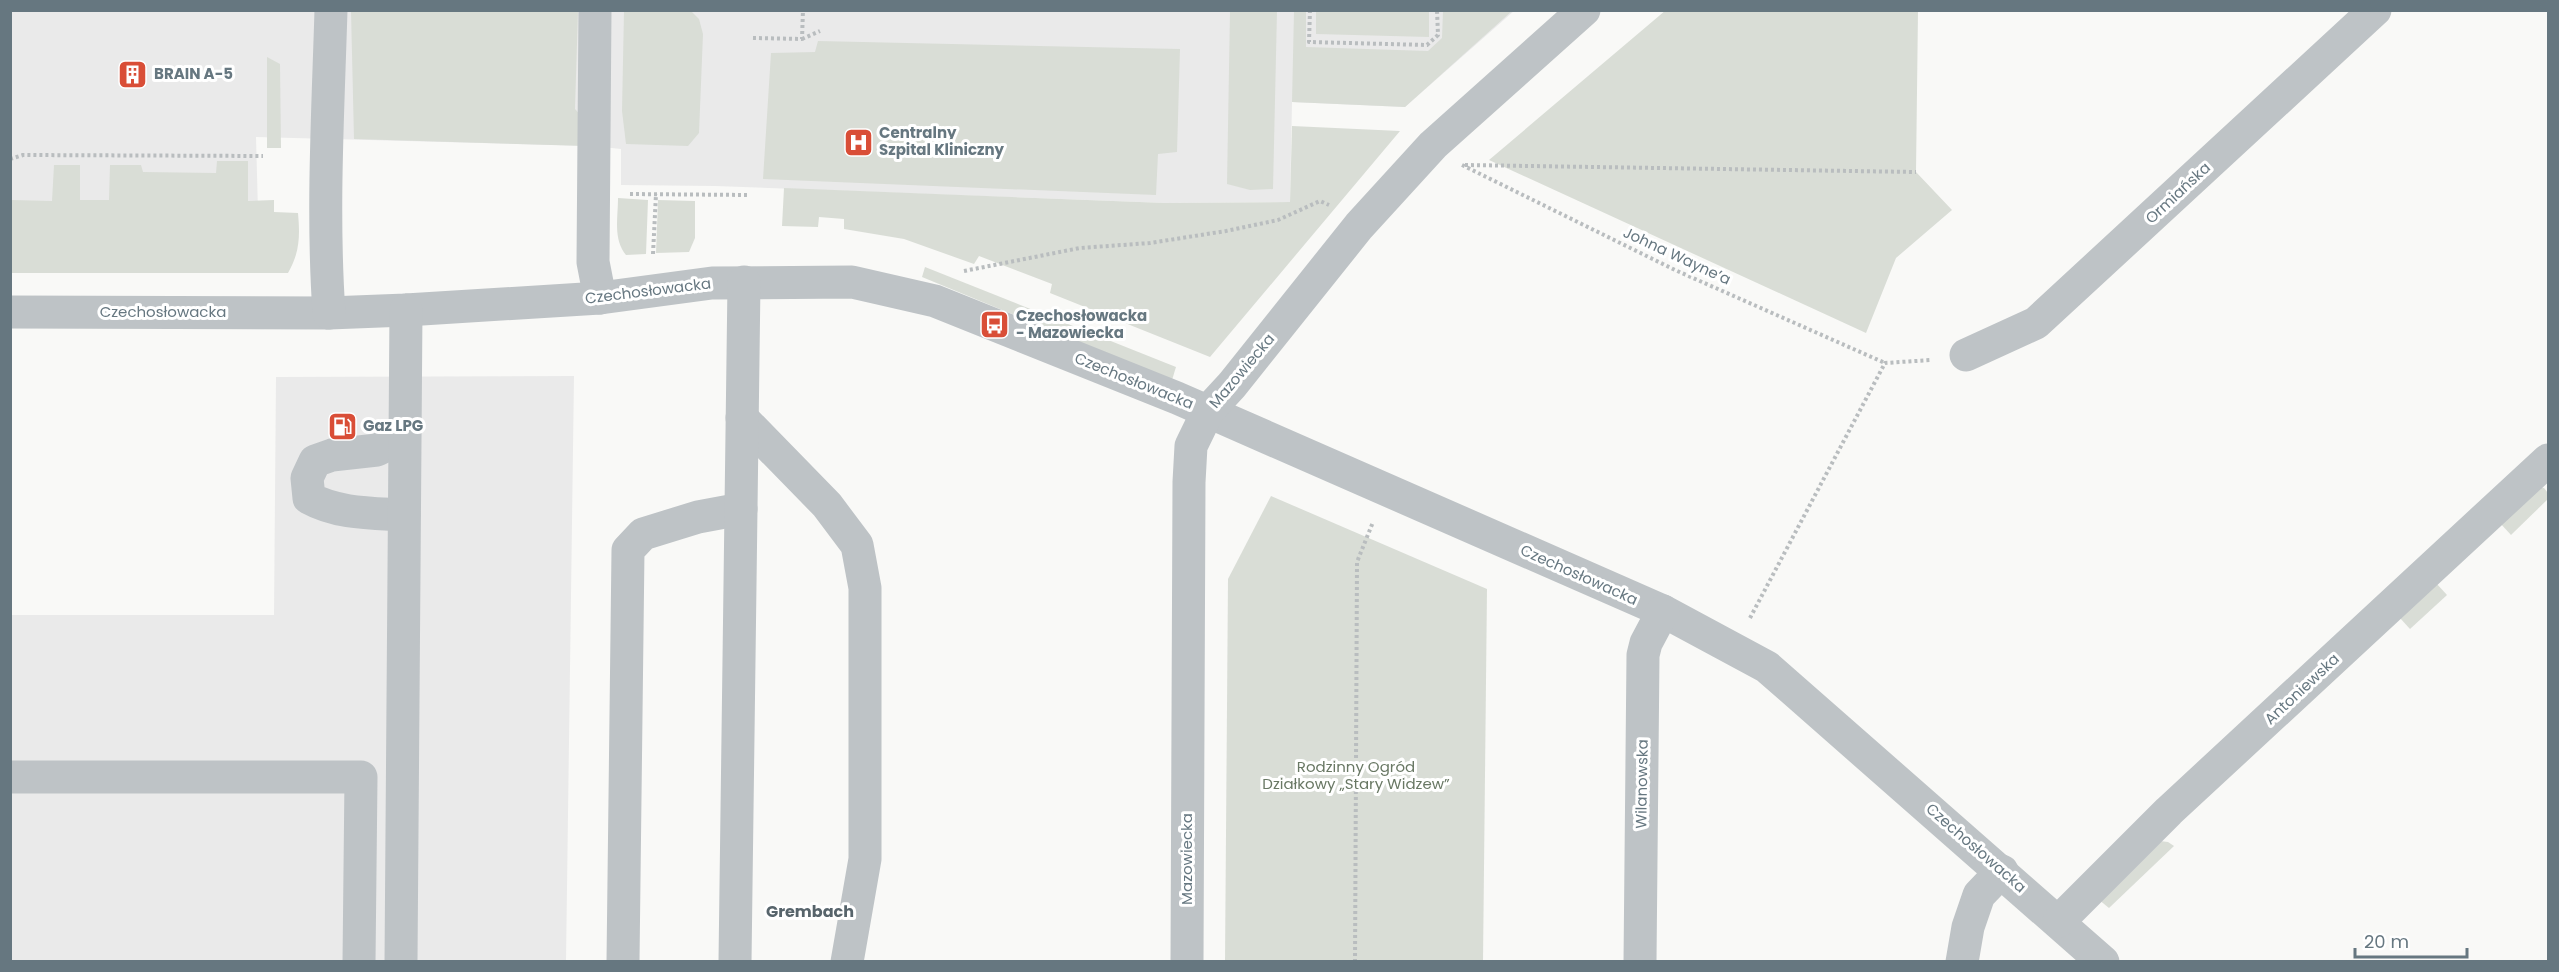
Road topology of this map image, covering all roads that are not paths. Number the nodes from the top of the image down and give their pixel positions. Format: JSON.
{"nodes":[{"id":1,"x":331,"y":10,"type":"edge"},
{"id":2,"x":595,"y":10,"type":"edge"},
{"id":3,"x":1584,"y":10,"type":"edge"},
{"id":4,"x":2375,"y":10,"type":"edge"},
{"id":5,"x":744,"y":282,"type":"junction"},
{"id":6,"x":600,"y":298,"type":"junction"},
{"id":7,"x":406,"y":310,"type":"junction"},
{"id":8,"x":10,"y":312,"type":"edge"},
{"id":9,"x":329,"y":313,"type":"junction"},
{"id":10,"x":1966,"y":355,"type":"road end"},
{"id":11,"x":1208,"y":411,"type":"junction"},
{"id":12,"x":742,"y":418,"type":"junction"},
{"id":13,"x":404,"y":438,"type":"junction"},
{"id":14,"x":2548,"y":460,"type":"edge"},
{"id":15,"x":741,"y":509,"type":"junction"},
{"id":16,"x":404,"y":516,"type":"junction"},
{"id":17,"x":1663,"y":611,"type":"junction"},
{"id":18,"x":10,"y":777,"type":"edge"},
{"id":19,"x":2002,"y":871,"type":"junction"},
{"id":20,"x":2059,"y":921,"type":"junction"},
{"id":21,"x":359,"y":962,"type":"edge"},
{"id":22,"x":401,"y":962,"type":"edge"},
{"id":23,"x":623,"y":962,"type":"edge"},
{"id":24,"x":735,"y":962,"type":"edge"},
{"id":25,"x":847,"y":962,"type":"edge"},
{"id":26,"x":1187,"y":962,"type":"edge"},
{"id":27,"x":1640,"y":962,"type":"edge"},
{"id":28,"x":1962,"y":962,"type":"edge"},
{"id":29,"x":2103,"y":962,"type":"edge"}],
"edges":[{"from":1,"to":9,"type":"street"},
{"from":2,"to":6,"type":"street"},
{"from":3,"to":11,"type":"street","name":"Mazowiecka"},
{"from":4,"to":10,"type":"street","name":"Ormiańska"},
{"from":5,"to":6,"type":"street","name":"Czechosłowacka"},
{"from":5,"to":11,"type":"street","name":"Czechosłowacka"},
{"from":5,"to":12,"type":"street"},
{"from":6,"to":7,"type":"street","name":"Czechosłowacka"},
{"from":7,"to":9,"type":"street","name":"Czechosłowacka"},
{"from":7,"to":13,"type":"street"},
{"from":8,"to":9,"type":"street","name":"Czechosłowacka"},
{"from":11,"to":17,"type":"street","name":"Czechosłowacka"},
{"from":11,"to":26,"type":"street","name":"Mazowiecka"},
{"from":12,"to":15,"type":"street"},
{"from":12,"to":25,"type":"street"},
{"from":13,"to":16,"type":"street"},
{"from":13,"to":16,"type":"street"},
{"from":14,"to":20,"type":"street","name":"Antoniewska"},
{"from":15,"to":23,"type":"street"},
{"from":15,"to":24,"type":"street"},
{"from":16,"to":22,"type":"street"},
{"from":17,"to":19,"type":"street","name":"Czechosłowacka"},
{"from":17,"to":27,"type":"street","name":"Wilanowska"},
{"from":18,"to":21,"type":"street"},
{"from":19,"to":20,"type":"street","name":"Czechosłowacka"},
{"from":19,"to":28,"type":"street"},
{"from":20,"to":29,"type":"street","name":"Czechosłowacka"}]}
